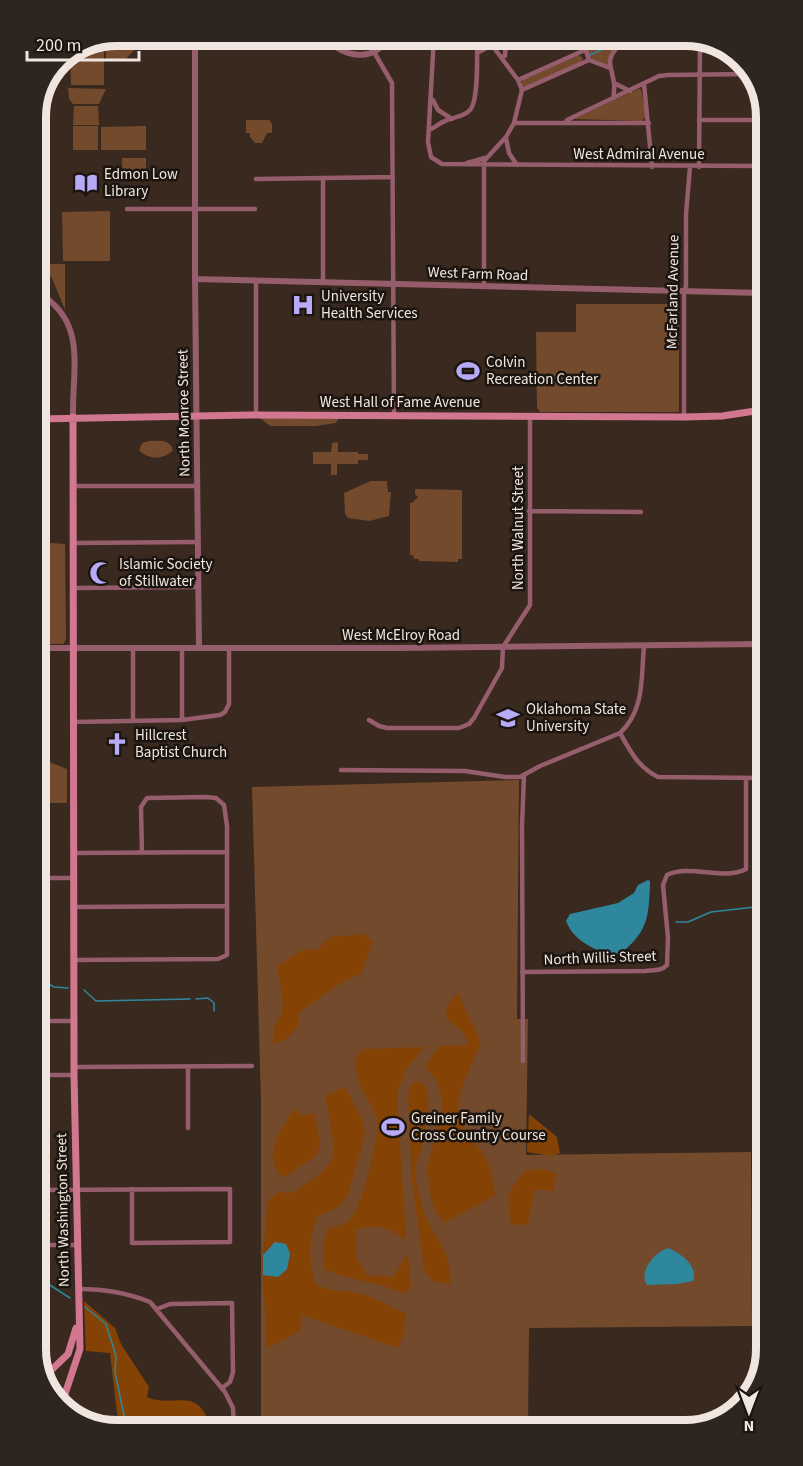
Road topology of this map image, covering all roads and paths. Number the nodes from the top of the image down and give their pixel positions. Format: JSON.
{"nodes":[{"id":1,"x":195,"y":46,"type":"edge"},
{"id":2,"x":335,"y":46,"type":"edge"},
{"id":3,"x":382,"y":46,"type":"edge"},
{"id":4,"x":434,"y":47,"type":"edge"},
{"id":5,"x":477,"y":47,"type":"edge"},
{"id":6,"x":489,"y":47,"type":"edge"},
{"id":7,"x":493,"y":47,"type":"edge"},
{"id":8,"x":506,"y":47,"type":"edge"},
{"id":9,"x":585,"y":47,"type":"edge"},
{"id":10,"x":617,"y":47,"type":"edge"},
{"id":11,"x":700,"y":48,"type":"edge"},
{"id":12,"x":585,"y":50,"type":"junction"},
{"id":13,"x":374,"y":52,"type":"junction"},
{"id":14,"x":477,"y":53,"type":"junction"},
{"id":15,"x":502,"y":57,"type":"junction"},
{"id":16,"x":589,"y":60,"type":"junction"},
{"id":17,"x":610,"y":68,"type":"junction"},
{"id":18,"x":699,"y":74,"type":"junction"},
{"id":19,"x":742,"y":74,"type":"edge"},
{"id":20,"x":518,"y":80,"type":"junction"},
{"id":21,"x":614,"y":83,"type":"junction"},
{"id":22,"x":644,"y":84,"type":"junction"},
{"id":23,"x":522,"y":90,"type":"junction"},
{"id":24,"x":630,"y":91,"type":"junction"},
{"id":25,"x":614,"y":98,"type":"junction"},
{"id":26,"x":432,"y":99,"type":"junction"},
{"id":27,"x":452,"y":119,"type":"junction"},
{"id":28,"x":699,"y":120,"type":"junction"},
{"id":29,"x":756,"y":120,"type":"edge"},
{"id":30,"x":514,"y":123,"type":"junction"},
{"id":31,"x":566,"y":123,"type":"junction"},
{"id":32,"x":649,"y":123,"type":"junction"},
{"id":33,"x":429,"y":130,"type":"junction"},
{"id":34,"x":506,"y":137,"type":"junction"},
{"id":35,"x":485,"y":158,"type":"junction"},
{"id":36,"x":462,"y":165,"type":"junction"},
{"id":37,"x":483,"y":165,"type":"junction"},
{"id":38,"x":517,"y":165,"type":"junction"},
{"id":39,"x":756,"y":166,"type":"edge"},
{"id":40,"x":652,"y":167,"type":"junction"},
{"id":41,"x":690,"y":167,"type":"junction"},
{"id":42,"x":699,"y":167,"type":"junction"},
{"id":43,"x":393,"y":177,"type":"junction"},
{"id":44,"x":323,"y":178,"type":"junction"},
{"id":45,"x":256,"y":179,"type":"dead end"},
{"id":46,"x":128,"y":209,"type":"dead end"},
{"id":47,"x":195,"y":209,"type":"junction"},
{"id":48,"x":255,"y":209,"type":"dead end"},
{"id":49,"x":195,"y":279,"type":"junction"},
{"id":50,"x":256,"y":280,"type":"junction"},
{"id":51,"x":322,"y":282,"type":"junction"},
{"id":52,"x":394,"y":284,"type":"junction"},
{"id":53,"x":483,"y":287,"type":"junction"},
{"id":54,"x":684,"y":291,"type":"junction"},
{"id":55,"x":756,"y":293,"type":"edge"},
{"id":56,"x":47,"y":297,"type":"edge"},
{"id":57,"x":756,"y":412,"type":"edge"},
{"id":58,"x":196,"y":415,"type":"junction"},
{"id":59,"x":256,"y":415,"type":"junction"},
{"id":60,"x":394,"y":416,"type":"junction"},
{"id":61,"x":530,"y":416,"type":"junction"},
{"id":62,"x":73,"y":417,"type":"junction"},
{"id":63,"x":684,"y":417,"type":"junction"},
{"id":64,"x":47,"y":418,"type":"edge"},
{"id":65,"x":72,"y":486,"type":"junction"},
{"id":66,"x":197,"y":486,"type":"junction"},
{"id":67,"x":529,"y":511,"type":"junction"},
{"id":68,"x":641,"y":512,"type":"dead end"},
{"id":69,"x":197,"y":542,"type":"junction"},
{"id":70,"x":73,"y":543,"type":"junction"},
{"id":71,"x":197,"y":587,"type":"junction"},
{"id":72,"x":73,"y":588,"type":"junction"},
{"id":73,"x":756,"y":644,"type":"edge"},
{"id":74,"x":644,"y":646,"type":"junction"},
{"id":75,"x":503,"y":647,"type":"junction"},
{"id":76,"x":47,"y":648,"type":"edge"},
{"id":77,"x":182,"y":648,"type":"junction"},
{"id":78,"x":199,"y":648,"type":"junction"},
{"id":79,"x":229,"y":648,"type":"junction"},
{"id":80,"x":73,"y":649,"type":"junction"},
{"id":81,"x":133,"y":649,"type":"junction"},
{"id":82,"x":182,"y":720,"type":"junction"},
{"id":83,"x":369,"y":720,"type":"dead end"},
{"id":84,"x":134,"y":721,"type":"junction"},
{"id":85,"x":74,"y":722,"type":"junction"},
{"id":86,"x":620,"y":733,"type":"junction"},
{"id":87,"x":341,"y":770,"type":"dead end"},
{"id":88,"x":524,"y":775,"type":"junction"},
{"id":89,"x":756,"y":778,"type":"edge"},
{"id":90,"x":746,"y":779,"type":"junction"},
{"id":91,"x":226,"y":852,"type":"junction"},
{"id":92,"x":75,"y":853,"type":"junction"},
{"id":93,"x":142,"y":853,"type":"junction"},
{"id":94,"x":46,"y":878,"type":"edge"},
{"id":95,"x":75,"y":878,"type":"junction"},
{"id":96,"x":227,"y":906,"type":"junction"},
{"id":97,"x":74,"y":907,"type":"junction"},
{"id":98,"x":75,"y":960,"type":"junction"},
{"id":99,"x":522,"y":972,"type":"junction"},
{"id":100,"x":46,"y":1021,"type":"edge"},
{"id":101,"x":75,"y":1021,"type":"junction"},
{"id":102,"x":523,"y":1061,"type":"dead end"},
{"id":103,"x":252,"y":1066,"type":"dead end"},
{"id":104,"x":188,"y":1068,"type":"junction"},
{"id":105,"x":75,"y":1071,"type":"junction"},
{"id":106,"x":46,"y":1074,"type":"edge"},
{"id":107,"x":188,"y":1128,"type":"dead end"},
{"id":108,"x":76,"y":1189,"type":"junction"},
{"id":109,"x":132,"y":1189,"type":"junction"},
{"id":110,"x":46,"y":1190,"type":"edge"},
{"id":111,"x":46,"y":1245,"type":"edge"},
{"id":112,"x":77,"y":1245,"type":"junction"},
{"id":113,"x":77,"y":1288,"type":"junction"},
{"id":114,"x":157,"y":1309,"type":"junction"},
{"id":115,"x":78,"y":1320,"type":"junction"},
{"id":116,"x":50,"y":1370,"type":"edge"},
{"id":117,"x":222,"y":1388,"type":"junction"},
{"id":118,"x":64,"y":1396,"type":"edge"},
{"id":119,"x":234,"y":1419,"type":"edge"}],
"edges":[{"from":1,"to":47,"type":"street","name":"North Monroe Street"},
{"from":2,"to":13,"type":"street"},
{"from":3,"to":13,"type":"street"},
{"from":4,"to":26,"type":"street"},
{"from":5,"to":14,"type":"street"},
{"from":6,"to":14,"type":"street"},
{"from":7,"to":15,"type":"street"},
{"from":8,"to":15,"type":"street"},
{"from":9,"to":12,"type":"street"},
{"from":10,"to":17,"type":"street"},
{"from":11,"to":18,"type":"street"},
{"from":12,"to":16,"type":"street"},
{"from":12,"to":20,"type":"street"},
{"from":13,"to":43,"type":"street"},
{"from":14,"to":27,"type":"street"},
{"from":15,"to":20,"type":"street"},
{"from":16,"to":17,"type":"street"},
{"from":16,"to":23,"type":"street"},
{"from":17,"to":21,"type":"street"},
{"from":18,"to":19,"type":"street"},
{"from":18,"to":22,"type":"street"},
{"from":18,"to":28,"type":"street"},
{"from":20,"to":23,"type":"street"},
{"from":21,"to":24,"type":"street"},
{"from":21,"to":25,"type":"street"},
{"from":22,"to":24,"type":"street"},
{"from":22,"to":32,"type":"street"},
{"from":23,"to":30,"type":"street"},
{"from":24,"to":25,"type":"street"},
{"from":25,"to":31,"type":"street"},
{"from":26,"to":27,"type":"street"},
{"from":26,"to":33,"type":"street"},
{"from":27,"to":33,"type":"street"},
{"from":28,"to":29,"type":"street"},
{"from":28,"to":42,"type":"street"},
{"from":30,"to":31,"type":"street"},
{"from":30,"to":34,"type":"street"},
{"from":31,"to":32,"type":"street"},
{"from":32,"to":40,"type":"street"},
{"from":33,"to":36,"type":"street","name":"West Admiral Avenue"},
{"from":34,"to":35,"type":"street"},
{"from":34,"to":38,"type":"street"},
{"from":35,"to":36,"type":"street"},
{"from":35,"to":37,"type":"street"},
{"from":36,"to":37,"type":"street","name":"West Admiral Avenue"},
{"from":37,"to":38,"type":"street","name":"West Admiral Avenue"},
{"from":37,"to":53,"type":"street"},
{"from":38,"to":40,"type":"street","name":"West Admiral Avenue"},
{"from":39,"to":42,"type":"street","name":"West Admiral Avenue"},
{"from":40,"to":41,"type":"street","name":"West Admiral Avenue"},
{"from":41,"to":42,"type":"street","name":"West Admiral Avenue"},
{"from":41,"to":54,"type":"street","name":"McFarland Avenue"},
{"from":43,"to":44,"type":"street"},
{"from":43,"to":52,"type":"street"},
{"from":44,"to":45,"type":"street"},
{"from":44,"to":51,"type":"street"},
{"from":46,"to":47,"type":"street"},
{"from":47,"to":48,"type":"street"},
{"from":47,"to":49,"type":"street","name":"North Monroe Street"},
{"from":49,"to":50,"type":"street","name":"West Farm Road"},
{"from":49,"to":58,"type":"street","name":"North Monroe Street"},
{"from":50,"to":51,"type":"street","name":"West Farm Road"},
{"from":50,"to":59,"type":"street"},
{"from":51,"to":52,"type":"street","name":"West Farm Road"},
{"from":52,"to":53,"type":"street","name":"West Farm Road"},
{"from":52,"to":60,"type":"street"},
{"from":53,"to":54,"type":"street","name":"West Farm Road"},
{"from":54,"to":55,"type":"street","name":"West Farm Road"},
{"from":54,"to":63,"type":"street","name":"McFarland Avenue"},
{"from":56,"to":62,"type":"street","name":"North Washington Street"},
{"from":57,"to":63,"type":"main road","name":"West Hall of Fame Avenue"},
{"from":58,"to":59,"type":"main road","name":"West Hall of Fame Avenue"},
{"from":58,"to":62,"type":"main road","name":"West Hall of Fame Avenue"},
{"from":58,"to":66,"type":"street","name":"North Monroe Street"},
{"from":59,"to":60,"type":"main road","name":"West Hall of Fame Avenue"},
{"from":60,"to":61,"type":"main road","name":"West Hall of Fame Avenue"},
{"from":61,"to":63,"type":"main road","name":"West Hall of Fame Avenue"},
{"from":61,"to":67,"type":"street","name":"North Walnut Street"},
{"from":62,"to":64,"type":"main road","name":"West Hall of Fame Avenue"},
{"from":62,"to":65,"type":"main road","name":"North Washington Street"},
{"from":65,"to":66,"type":"street"},
{"from":65,"to":70,"type":"main road","name":"North Washington Street"},
{"from":66,"to":69,"type":"street","name":"North Monroe Street"},
{"from":67,"to":68,"type":"street"},
{"from":67,"to":75,"type":"street","name":"North Walnut Street"},
{"from":69,"to":70,"type":"street"},
{"from":69,"to":71,"type":"street","name":"North Monroe Street"},
{"from":70,"to":72,"type":"main road","name":"North Washington Street"},
{"from":71,"to":72,"type":"street"},
{"from":71,"to":78,"type":"street","name":"North Monroe Street"},
{"from":72,"to":80,"type":"main road","name":"North Washington Street"},
{"from":73,"to":74,"type":"street","name":"West McElroy Road"},
{"from":74,"to":75,"type":"street","name":"West McElroy Road"},
{"from":74,"to":86,"type":"street"},
{"from":75,"to":79,"type":"street","name":"West McElroy Road"},
{"from":75,"to":83,"type":"street","name":"North Walnut Street"},
{"from":76,"to":80,"type":"street","name":"West McElroy Road"},
{"from":77,"to":78,"type":"street","name":"West McElroy Road"},
{"from":77,"to":81,"type":"street","name":"West McElroy Road"},
{"from":77,"to":82,"type":"street"},
{"from":78,"to":79,"type":"street","name":"West McElroy Road"},
{"from":79,"to":82,"type":"street"},
{"from":80,"to":81,"type":"street","name":"West McElroy Road"},
{"from":80,"to":85,"type":"main road","name":"North Washington Street"},
{"from":81,"to":84,"type":"street"},
{"from":82,"to":84,"type":"street"},
{"from":84,"to":85,"type":"street"},
{"from":85,"to":92,"type":"main road","name":"North Washington Street"},
{"from":86,"to":88,"type":"street"},
{"from":86,"to":90,"type":"street"},
{"from":87,"to":88,"type":"street"},
{"from":88,"to":99,"type":"street"},
{"from":89,"to":90,"type":"street"},
{"from":90,"to":99,"type":"street","name":"North Willis Street"},
{"from":91,"to":93,"type":"street"},
{"from":91,"to":93,"type":"street"},
{"from":91,"to":96,"type":"street"},
{"from":92,"to":93,"type":"street"},
{"from":92,"to":95,"type":"main road","name":"North Washington Street"},
{"from":94,"to":95,"type":"street"},
{"from":95,"to":97,"type":"main road","name":"North Washington Street"},
{"from":96,"to":97,"type":"street"},
{"from":96,"to":98,"type":"street"},
{"from":97,"to":98,"type":"main road","name":"North Washington Street"},
{"from":98,"to":101,"type":"main road","name":"North Washington Street"},
{"from":99,"to":102,"type":"street"},
{"from":100,"to":101,"type":"street"},
{"from":101,"to":105,"type":"main road","name":"North Washington Street"},
{"from":103,"to":104,"type":"street"},
{"from":104,"to":105,"type":"street"},
{"from":104,"to":107,"type":"street"},
{"from":105,"to":106,"type":"street"},
{"from":105,"to":108,"type":"main road","name":"North Washington Street"},
{"from":108,"to":109,"type":"street"},
{"from":108,"to":110,"type":"street"},
{"from":108,"to":112,"type":"main road","name":"North Washington Street"},
{"from":109,"to":109,"type":"street"},
{"from":111,"to":112,"type":"street"},
{"from":112,"to":113,"type":"main road","name":"North Washington Street"},
{"from":113,"to":114,"type":"street"},
{"from":113,"to":115,"type":"main road","name":"North Washington Street"},
{"from":114,"to":117,"type":"street"},
{"from":114,"to":117,"type":"street"},
{"from":115,"to":116,"type":"main road","name":"North Washington Street"},
{"from":115,"to":118,"type":"main road","name":"North Washington Street"},
{"from":117,"to":119,"type":"street"}]}
